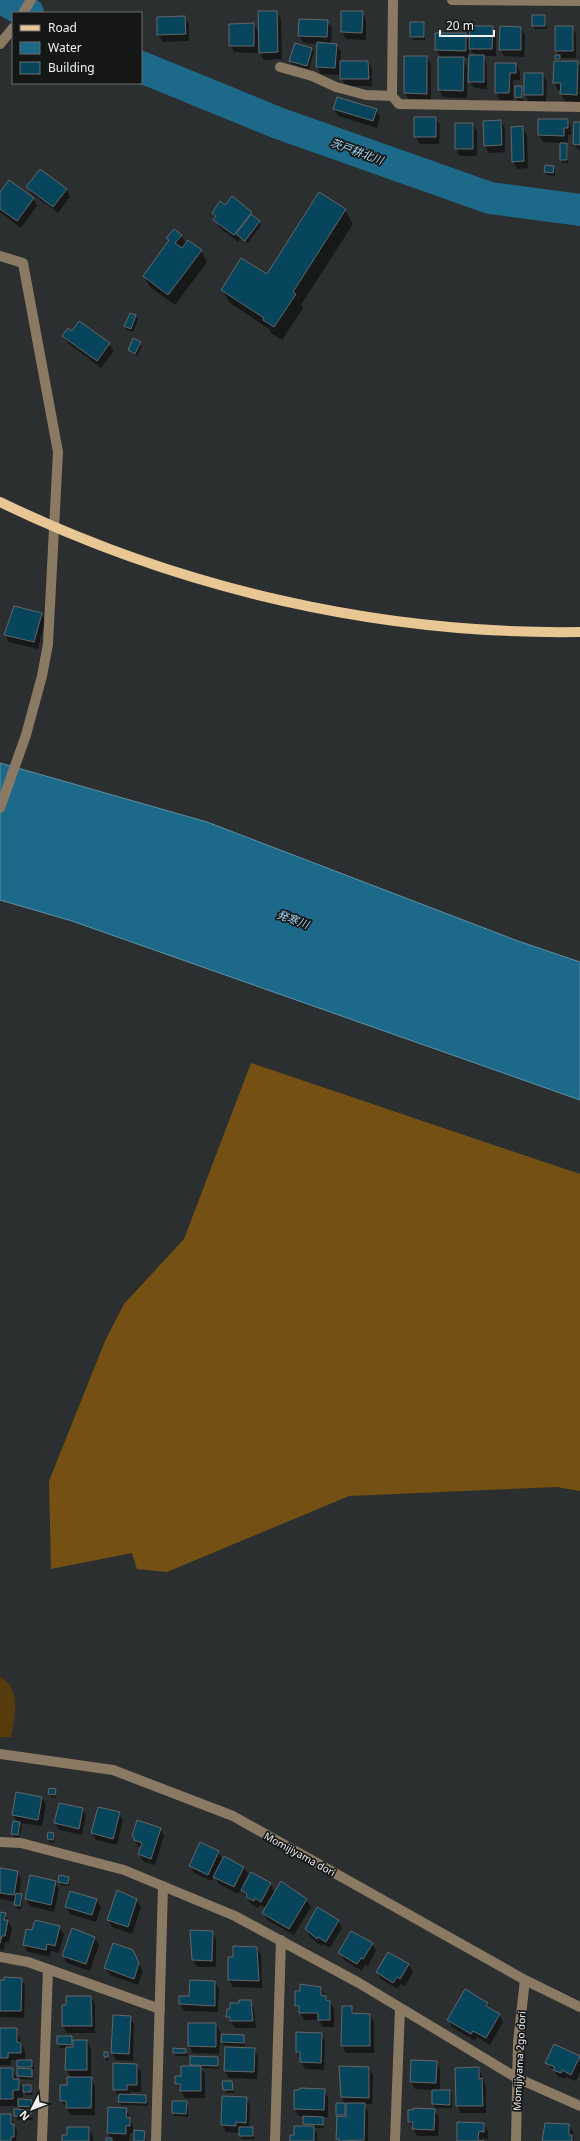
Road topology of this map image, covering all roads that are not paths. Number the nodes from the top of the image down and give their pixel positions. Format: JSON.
{"nodes":[{"id":1,"x":31,"y":0,"type":"edge"},
{"id":2,"x":393,"y":0,"type":"edge"},
{"id":3,"x":452,"y":0,"type":"edge"},
{"id":4,"x":580,"y":1,"type":"edge"},
{"id":5,"x":24,"y":12,"type":"edge"},
{"id":6,"x":11,"y":30,"type":"edge"},
{"id":7,"x":0,"y":44,"type":"edge"},
{"id":8,"x":280,"y":67,"type":"dead end"},
{"id":9,"x":392,"y":96,"type":"junction"},
{"id":10,"x":580,"y":107,"type":"edge"},
{"id":11,"x":0,"y":256,"type":"edge"},
{"id":12,"x":0,"y":502,"type":"edge"},
{"id":13,"x":54,"y":528,"type":"junction"},
{"id":14,"x":580,"y":632,"type":"edge"},
{"id":15,"x":0,"y":808,"type":"edge"},
{"id":16,"x":0,"y":1754,"type":"edge"},
{"id":17,"x":0,"y":1842,"type":"edge"},
{"id":18,"x":163,"y":1886,"type":"junction"},
{"id":19,"x":281,"y":1940,"type":"junction"},
{"id":20,"x":0,"y":1957,"type":"edge"},
{"id":21,"x":48,"y":1969,"type":"junction"},
{"id":22,"x":525,"y":1980,"type":"junction"},
{"id":23,"x":580,"y":2007,"type":"edge"},
{"id":24,"x":160,"y":2008,"type":"junction"},
{"id":25,"x":400,"y":2008,"type":"junction"},
{"id":26,"x":517,"y":2078,"type":"junction"},
{"id":27,"x":580,"y":2106,"type":"edge"},
{"id":28,"x":42,"y":2141,"type":"edge"},
{"id":29,"x":156,"y":2141,"type":"edge"},
{"id":30,"x":275,"y":2141,"type":"edge"},
{"id":31,"x":395,"y":2141,"type":"edge"},
{"id":32,"x":516,"y":2141,"type":"edge"}],
"edges":[{"from":1,"to":5,"type":"street"},
{"from":2,"to":9,"type":"street"},
{"from":3,"to":4,"type":"street"},
{"from":6,"to":7,"type":"street"},
{"from":8,"to":9,"type":"street"},
{"from":9,"to":10,"type":"street"},
{"from":11,"to":13,"type":"street"},
{"from":12,"to":13,"type":"main road"},
{"from":13,"to":14,"type":"main road"},
{"from":13,"to":15,"type":"street"},
{"from":16,"to":22,"type":"street","name":"Momijiyama dori"},
{"from":17,"to":18,"type":"street"},
{"from":18,"to":19,"type":"street"},
{"from":18,"to":24,"type":"street"},
{"from":19,"to":25,"type":"street"},
{"from":19,"to":30,"type":"street"},
{"from":20,"to":21,"type":"street"},
{"from":21,"to":24,"type":"street"},
{"from":21,"to":28,"type":"street"},
{"from":22,"to":23,"type":"street","name":"Momijiyama dori"},
{"from":22,"to":26,"type":"street","name":"Momijiyama 2go dori"},
{"from":24,"to":29,"type":"street"},
{"from":25,"to":26,"type":"street"},
{"from":25,"to":31,"type":"street"},
{"from":26,"to":27,"type":"street"},
{"from":26,"to":32,"type":"street","name":"Momijiyama 2go dori"}]}
